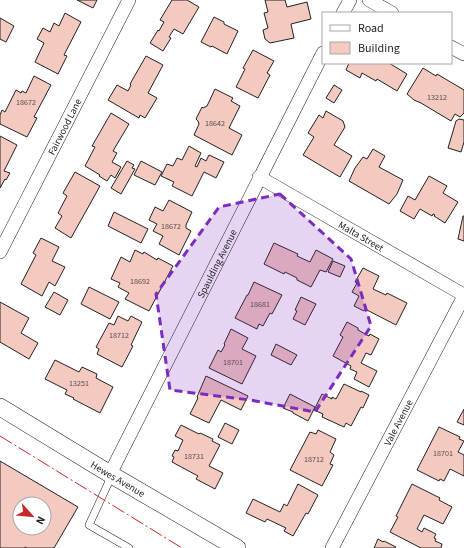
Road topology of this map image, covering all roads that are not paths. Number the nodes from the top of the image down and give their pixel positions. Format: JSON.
{"nodes":[{"id":1,"x":129,"y":0,"type":"edge"},
{"id":2,"x":350,"y":0,"type":"edge"},
{"id":3,"x":369,"y":0,"type":"edge"},
{"id":4,"x":344,"y":12,"type":"edge"},
{"id":5,"x":390,"y":12,"type":"edge"},
{"id":6,"x":452,"y":48,"type":"edge"},
{"id":7,"x":464,"y":54,"type":"edge"},
{"id":8,"x":322,"y":55,"type":"edge"},
{"id":9,"x":259,"y":177,"type":"junction"},
{"id":10,"x":0,"y":252,"type":"edge"},
{"id":11,"x":464,"y":296,"type":"edge"},
{"id":12,"x":0,"y":407,"type":"edge"},
{"id":13,"x":111,"y":474,"type":"junction"},
{"id":14,"x":129,"y":548,"type":"edge"},
{"id":15,"x":237,"y":548,"type":"edge"},
{"id":16,"x":332,"y":548,"type":"edge"}],
"edges":[{"from":1,"to":10,"type":"street","name":"Fairwood Lane"},
{"from":2,"to":4,"type":"street"},
{"from":3,"to":5,"type":"street"},
{"from":6,"to":7,"type":"street"},
{"from":8,"to":9,"type":"street","name":"Spaulding Avenue"},
{"from":9,"to":11,"type":"street","name":"Malta Street"},
{"from":9,"to":13,"type":"street","name":"Spaulding Avenue"},
{"from":11,"to":16,"type":"street","name":"Vale Avenue"},
{"from":12,"to":13,"type":"street","name":"Hewes Avenue"},
{"from":13,"to":14,"type":"lane"},
{"from":13,"to":15,"type":"street","name":"Hewes Avenue"}]}
